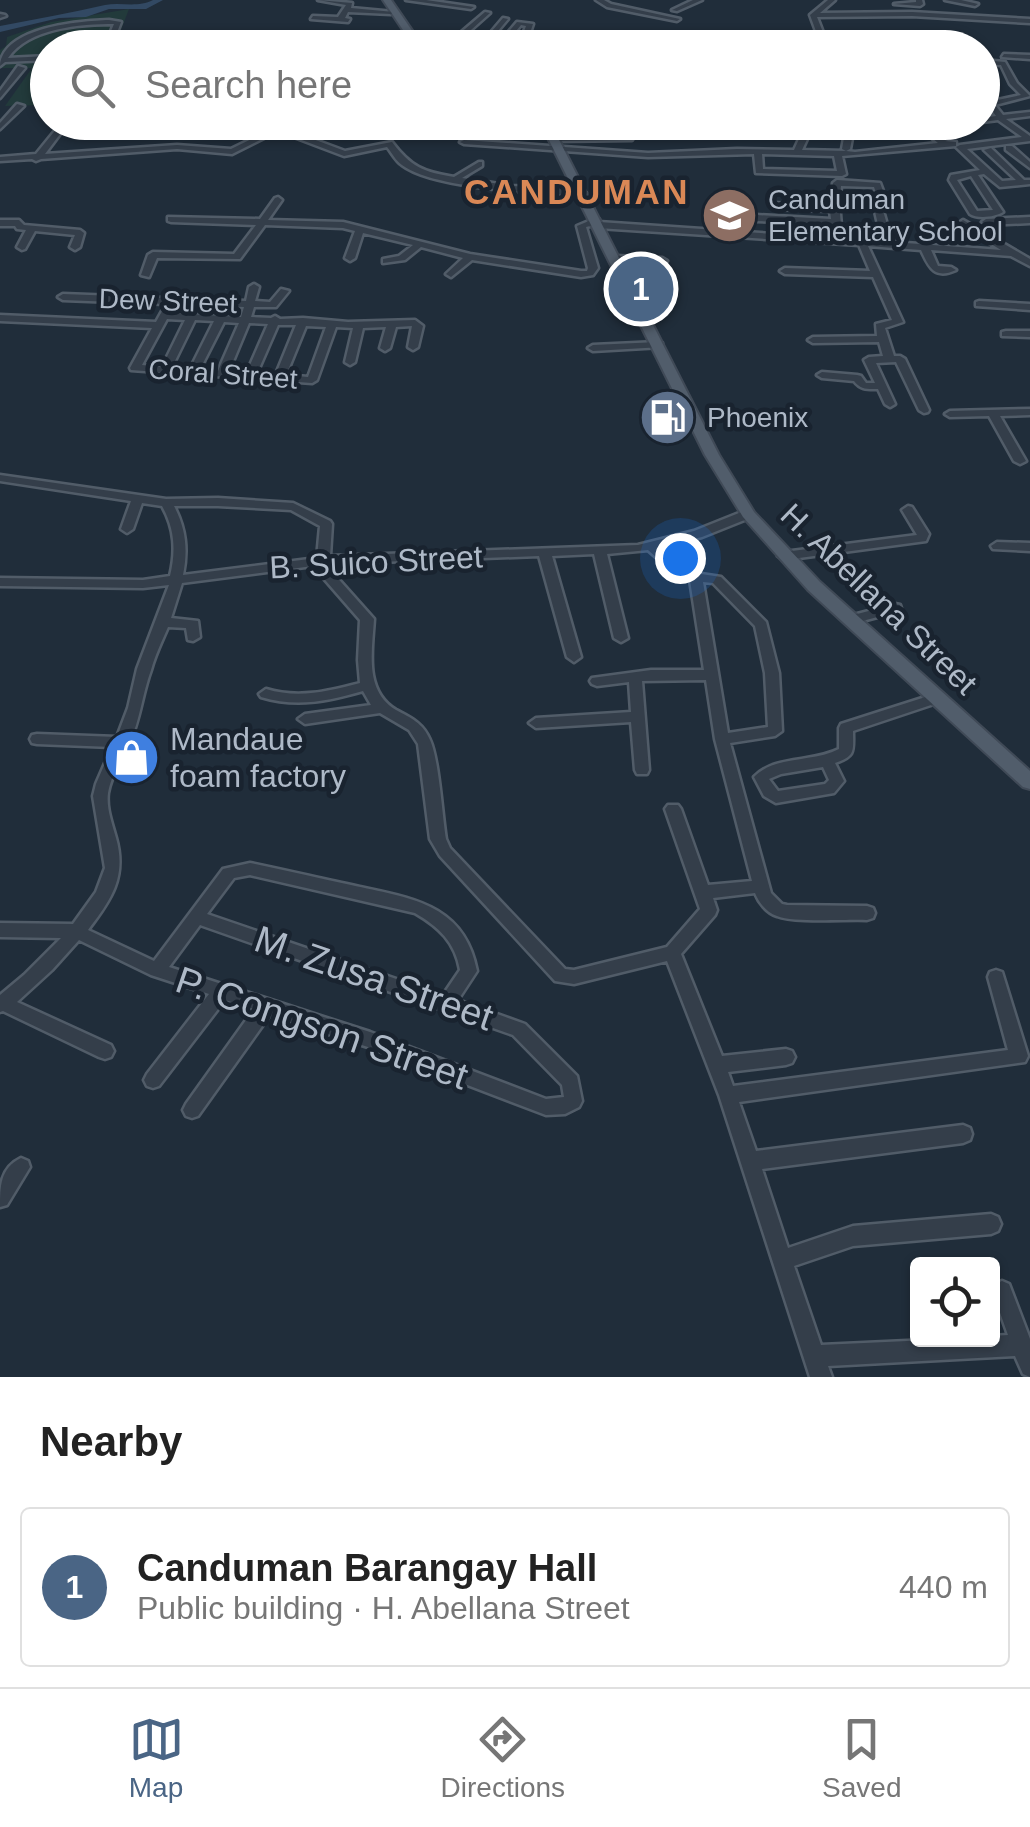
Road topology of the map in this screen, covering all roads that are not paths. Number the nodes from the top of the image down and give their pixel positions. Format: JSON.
{"nodes":[{"id":1,"x":322,"y":0,"type":"edge"},
{"id":2,"x":387,"y":0,"type":"edge"},
{"id":3,"x":409,"y":0,"type":"edge"},
{"id":4,"x":425,"y":0,"type":"edge"},
{"id":5,"x":598,"y":0,"type":"edge"},
{"id":6,"x":621,"y":0,"type":"edge"},
{"id":7,"x":699,"y":0,"type":"edge"},
{"id":8,"x":832,"y":0,"type":"edge"},
{"id":9,"x":919,"y":0,"type":"edge"},
{"id":10,"x":976,"y":2,"type":"edge"},
{"id":11,"x":948,"y":3,"type":"edge"},
{"id":12,"x":897,"y":4,"type":"dead end"},
{"id":13,"x":806,"y":5,"type":"dead end"},
{"id":14,"x":992,"y":6,"type":"dead end"},
{"id":15,"x":471,"y":7,"type":"dead end"},
{"id":16,"x":659,"y":7,"type":"junction"},
{"id":17,"x":347,"y":10,"type":"junction"},
{"id":18,"x":886,"y":10,"type":"dead end"},
{"id":19,"x":910,"y":10,"type":"junction"},
{"id":20,"x":394,"y":12,"type":"junction"},
{"id":21,"x":486,"y":13,"type":"dead end"},
{"id":22,"x":678,"y":13,"type":"junction"},
{"id":23,"x":648,"y":14,"type":"junction"},
{"id":24,"x":813,"y":14,"type":"junction"},
{"id":25,"x":967,"y":14,"type":"junction"},
{"id":26,"x":505,"y":19,"type":"dead end"},
{"id":27,"x":1008,"y":19,"type":"junction"},
{"id":28,"x":340,"y":20,"type":"junction"},
{"id":29,"x":350,"y":20,"type":"dead end"},
{"id":30,"x":1030,"y":21,"type":"edge"},
{"id":31,"x":58,"y":30,"type":"edge"},
{"id":32,"x":115,"y":30,"type":"edge"},
{"id":33,"x":407,"y":30,"type":"edge"},
{"id":34,"x":469,"y":30,"type":"edge"},
{"id":35,"x":496,"y":30,"type":"edge"},
{"id":36,"x":513,"y":30,"type":"edge"},
{"id":37,"x":529,"y":30,"type":"edge"},
{"id":38,"x":819,"y":30,"type":"edge"},
{"id":39,"x":30,"y":36,"type":"edge"},
{"id":40,"x":1004,"y":56,"type":"dead end"},
{"id":41,"x":1030,"y":57,"type":"edge"},
{"id":42,"x":1000,"y":63,"type":"edge"},
{"id":43,"x":30,"y":67,"type":"edge"},
{"id":44,"x":6,"y":78,"type":"edge"},
{"id":45,"x":1011,"y":78,"type":"junction"},
{"id":46,"x":1024,"y":80,"type":"dead end"},
{"id":47,"x":1030,"y":100,"type":"edge"},
{"id":48,"x":1000,"y":101,"type":"edge"},
{"id":49,"x":1000,"y":102,"type":"edge"},
{"id":50,"x":0,"y":112,"type":"edge"},
{"id":51,"x":1030,"y":114,"type":"edge"},
{"id":52,"x":1000,"y":118,"type":"joint"},
{"id":53,"x":2,"y":123,"type":"edge"},
{"id":54,"x":51,"y":140,"type":"edge"},
{"id":55,"x":114,"y":140,"type":"dead end"},
{"id":56,"x":255,"y":140,"type":"edge"},
{"id":57,"x":308,"y":140,"type":"edge"},
{"id":58,"x":493,"y":140,"type":"edge"},
{"id":59,"x":554,"y":140,"type":"edge"},
{"id":60,"x":571,"y":140,"type":"edge"},
{"id":61,"x":803,"y":140,"type":"edge"},
{"id":62,"x":846,"y":140,"type":"edge"},
{"id":63,"x":897,"y":140,"type":"edge"},
{"id":64,"x":947,"y":140,"type":"edge"},
{"id":65,"x":950,"y":140,"type":"edge"},
{"id":66,"x":969,"y":140,"type":"edge"},
{"id":67,"x":983,"y":140,"type":"edge"},
{"id":68,"x":991,"y":140,"type":"edge"},
{"id":69,"x":464,"y":142,"type":"dead end"},
{"id":70,"x":1030,"y":146,"type":"edge"},
{"id":71,"x":800,"y":148,"type":"junction"},
{"id":72,"x":958,"y":148,"type":"junction"},
{"id":73,"x":1009,"y":148,"type":"junction"},
{"id":74,"x":898,"y":150,"type":"junction"},
{"id":75,"x":110,"y":152,"type":"junction"},
{"id":76,"x":758,"y":152,"type":"junction"},
{"id":77,"x":842,"y":152,"type":"junction"},
{"id":78,"x":0,"y":159,"type":"edge"},
{"id":79,"x":36,"y":159,"type":"junction"},
{"id":80,"x":479,"y":164,"type":"dead end"},
{"id":81,"x":462,"y":166,"type":"dead end"},
{"id":82,"x":1030,"y":166,"type":"edge"},
{"id":83,"x":986,"y":171,"type":"junction"},
{"id":84,"x":973,"y":174,"type":"junction"},
{"id":85,"x":453,"y":178,"type":"junction"},
{"id":86,"x":1027,"y":182,"type":"edge"},
{"id":87,"x":582,"y":193,"type":"junction"},
{"id":88,"x":278,"y":200,"type":"dead end"},
{"id":89,"x":836,"y":203,"type":"junction"},
{"id":90,"x":774,"y":206,"type":"dead end"},
{"id":91,"x":878,"y":207,"type":"dead end"},
{"id":92,"x":756,"y":218,"type":"dead end"},
{"id":93,"x":171,"y":219,"type":"dead end"},
{"id":94,"x":1030,"y":220,"type":"edge"},
{"id":95,"x":0,"y":222,"type":"edge"},
{"id":96,"x":260,"y":222,"type":"junction"},
{"id":97,"x":836,"y":222,"type":"junction"},
{"id":98,"x":597,"y":223,"type":"junction"},
{"id":99,"x":360,"y":228,"type":"junction"},
{"id":100,"x":31,"y":230,"type":"junction"},
{"id":101,"x":66,"y":232,"type":"junction"},
{"id":102,"x":700,"y":232,"type":"junction"},
{"id":103,"x":838,"y":242,"type":"junction"},
{"id":104,"x":697,"y":243,"type":"dead end"},
{"id":105,"x":420,"y":244,"type":"junction"},
{"id":106,"x":863,"y":244,"type":"junction"},
{"id":107,"x":58,"y":246,"type":"dead end"},
{"id":108,"x":888,"y":246,"type":"junction"},
{"id":109,"x":22,"y":247,"type":"dead end"},
{"id":110,"x":75,"y":247,"type":"dead end"},
{"id":111,"x":925,"y":248,"type":"junction"},
{"id":112,"x":1011,"y":253,"type":"junction"},
{"id":113,"x":470,"y":256,"type":"junction"},
{"id":114,"x":350,"y":258,"type":"dead end"},
{"id":115,"x":616,"y":259,"type":"junction"},
{"id":116,"x":386,"y":261,"type":"dead end"},
{"id":117,"x":662,"y":262,"type":"dead end"},
{"id":118,"x":1030,"y":263,"type":"edge"},
{"id":119,"x":950,"y":270,"type":"dead end"},
{"id":120,"x":785,"y":271,"type":"dead end"},
{"id":121,"x":451,"y":274,"type":"dead end"},
{"id":122,"x":878,"y":274,"type":"junction"},
{"id":123,"x":146,"y":275,"type":"dead end"},
{"id":124,"x":628,"y":284,"type":"junction"},
{"id":125,"x":663,"y":285,"type":"dead end"},
{"id":126,"x":254,"y":287,"type":"dead end"},
{"id":127,"x":284,"y":291,"type":"dead end"},
{"id":128,"x":92,"y":298,"type":"junction"},
{"id":129,"x":119,"y":299,"type":"junction"},
{"id":130,"x":145,"y":300,"type":"junction"},
{"id":131,"x":172,"y":301,"type":"junction"},
{"id":132,"x":248,"y":304,"type":"junction"},
{"id":133,"x":979,"y":304,"type":"dead end"},
{"id":134,"x":1030,"y":307,"type":"edge"},
{"id":135,"x":192,"y":316,"type":"junction"},
{"id":136,"x":0,"y":318,"type":"edge"},
{"id":137,"x":221,"y":318,"type":"junction"},
{"id":138,"x":246,"y":318,"type":"junction"},
{"id":139,"x":275,"y":319,"type":"junction"},
{"id":140,"x":43,"y":320,"type":"junction"},
{"id":141,"x":161,"y":320,"type":"junction"},
{"id":142,"x":77,"y":321,"type":"junction"},
{"id":143,"x":303,"y":321,"type":"junction"},
{"id":144,"x":104,"y":322,"type":"junction"},
{"id":145,"x":131,"y":323,"type":"junction"},
{"id":146,"x":392,"y":323,"type":"junction"},
{"id":147,"x":332,"y":324,"type":"junction"},
{"id":148,"x":353,"y":324,"type":"junction"},
{"id":149,"x":1006,"y":334,"type":"dead end"},
{"id":150,"x":1030,"y":334,"type":"edge"},
{"id":151,"x":882,"y":339,"type":"junction"},
{"id":152,"x":813,"y":340,"type":"dead end"},
{"id":153,"x":658,"y":345,"type":"junction"},
{"id":154,"x":413,"y":347,"type":"dead end"},
{"id":155,"x":385,"y":348,"type":"dead end"},
{"id":156,"x":593,"y":348,"type":"dead end"},
{"id":157,"x":888,"y":358,"type":"junction"},
{"id":158,"x":350,"y":362,"type":"dead end"},
{"id":159,"x":166,"y":369,"type":"junction"},
{"id":160,"x":194,"y":371,"type":"junction"},
{"id":161,"x":223,"y":372,"type":"junction"},
{"id":162,"x":251,"y":375,"type":"junction"},
{"id":163,"x":822,"y":376,"type":"dead end"},
{"id":164,"x":280,"y":378,"type":"junction"},
{"id":165,"x":896,"y":384,"type":"dead end"},
{"id":166,"x":882,"y":385,"type":"junction"},
{"id":167,"x":890,"y":404,"type":"dead end"},
{"id":168,"x":924,"y":410,"type":"dead end"},
{"id":169,"x":1030,"y":412,"type":"edge"},
{"id":170,"x":992,"y":413,"type":"junction"},
{"id":171,"x":950,"y":414,"type":"dead end"},
{"id":172,"x":1020,"y":461,"type":"dead end"},
{"id":173,"x":0,"y":478,"type":"edge"},
{"id":174,"x":138,"y":498,"type":"junction"},
{"id":175,"x":166,"y":504,"type":"junction"},
{"id":176,"x":908,"y":510,"type":"dead end"},
{"id":177,"x":748,"y":514,"type":"junction"},
{"id":178,"x":127,"y":529,"type":"dead end"},
{"id":179,"x":997,"y":546,"type":"dead end"},
{"id":180,"x":651,"y":547,"type":"junction"},
{"id":181,"x":1030,"y":548,"type":"edge"},
{"id":182,"x":600,"y":552,"type":"junction"},
{"id":183,"x":545,"y":554,"type":"junction"},
{"id":184,"x":784,"y":556,"type":"junction"},
{"id":185,"x":319,"y":560,"type":"junction"},
{"id":186,"x":696,"y":576,"type":"junction"},
{"id":187,"x":176,"y":580,"type":"junction"},
{"id":188,"x":0,"y":582,"type":"edge"},
{"id":189,"x":895,"y":608,"type":"dead end"},
{"id":190,"x":851,"y":620,"type":"junction"},
{"id":191,"x":164,"y":622,"type":"junction"},
{"id":192,"x":193,"y":636,"type":"dead end"},
{"id":193,"x":621,"y":638,"type":"dead end"},
{"id":194,"x":574,"y":656,"type":"dead end"},
{"id":195,"x":634,"y":676,"type":"junction"},
{"id":196,"x":711,"y":676,"type":"junction"},
{"id":197,"x":597,"y":681,"type":"dead end"},
{"id":198,"x":369,"y":685,"type":"junction"},
{"id":199,"x":266,"y":694,"type":"dead end"},
{"id":200,"x":938,"y":698,"type":"junction"},
{"id":201,"x":384,"y":708,"type":"junction"},
{"id":202,"x":637,"y":717,"type":"junction"},
{"id":203,"x":304,"y":719,"type":"dead end"},
{"id":204,"x":536,"y":723,"type":"dead end"},
{"id":205,"x":37,"y":739,"type":"dead end"},
{"id":206,"x":722,"y":739,"type":"junction"},
{"id":207,"x":123,"y":742,"type":"junction"},
{"id":208,"x":828,"y":764,"type":"dead end"},
{"id":209,"x":642,"y":770,"type":"dead end"},
{"id":210,"x":1030,"y":782,"type":"edge"},
{"id":211,"x":673,"y":809,"type":"dead end"},
{"id":212,"x":760,"y":886,"type":"junction"},
{"id":213,"x":704,"y":892,"type":"junction"},
{"id":214,"x":866,"y":913,"type":"dead end"},
{"id":215,"x":196,"y":917,"type":"junction"},
{"id":216,"x":0,"y":930,"type":"edge"},
{"id":217,"x":75,"y":931,"type":"junction"},
{"id":218,"x":672,"y":953,"type":"junction"},
{"id":219,"x":156,"y":970,"type":"junction"},
{"id":220,"x":996,"y":977,"type":"dead end"},
{"id":221,"x":220,"y":992,"type":"junction"},
{"id":222,"x":447,"y":1003,"type":"junction"},
{"id":223,"x":1,"y":1004,"type":"edge"},
{"id":224,"x":267,"y":1005,"type":"junction"},
{"id":225,"x":104,"y":1051,"type":"dead end"},
{"id":226,"x":786,"y":1057,"type":"dead end"},
{"id":227,"x":717,"y":1065,"type":"junction"},
{"id":228,"x":153,"y":1080,"type":"dead end"},
{"id":229,"x":728,"y":1094,"type":"junction"},
{"id":230,"x":572,"y":1101,"type":"joint"},
{"id":231,"x":192,"y":1110,"type":"dead end"},
{"id":232,"x":962,"y":1134,"type":"dead end"},
{"id":233,"x":751,"y":1161,"type":"junction"},
{"id":234,"x":21,"y":1167,"type":"dead end"},
{"id":235,"x":0,"y":1198,"type":"edge"},
{"id":236,"x":991,"y":1224,"type":"dead end"},
{"id":237,"x":785,"y":1259,"type":"junction"},
{"id":238,"x":1002,"y":1291,"type":"dead end"},
{"id":239,"x":1022,"y":1345,"type":"junction"},
{"id":240,"x":818,"y":1366,"type":"edge"},
{"id":241,"x":1030,"y":1367,"type":"edge"}],
"edges":[{"from":1,"to":17,"type":"street"},
{"from":1,"to":28,"type":"street"},
{"from":2,"to":20,"type":"main road"},
{"from":3,"to":4,"type":"street"},
{"from":4,"to":15,"type":"street"},
{"from":5,"to":23,"type":"street"},
{"from":6,"to":16,"type":"street"},
{"from":7,"to":22,"type":"street"},
{"from":8,"to":24,"type":"street"},
{"from":9,"to":19,"type":"street"},
{"from":10,"to":11,"type":"street"},
{"from":10,"to":25,"type":"street"},
{"from":11,"to":25,"type":"street"},
{"from":12,"to":19,"type":"street"},
{"from":13,"to":24,"type":"street"},
{"from":14,"to":27,"type":"street"},
{"from":16,"to":22,"type":"street"},
{"from":16,"to":23,"type":"street"},
{"from":17,"to":20,"type":"street"},
{"from":17,"to":28,"type":"street"},
{"from":18,"to":19,"type":"street"},
{"from":19,"to":24,"type":"street"},
{"from":19,"to":25,"type":"street"},
{"from":20,"to":33,"type":"main road"},
{"from":21,"to":34,"type":"street"},
{"from":22,"to":23,"type":"street"},
{"from":24,"to":38,"type":"street"},
{"from":25,"to":27,"type":"street"},
{"from":26,"to":35,"type":"street"},
{"from":27,"to":30,"type":"street"},
{"from":28,"to":29,"type":"street"},
{"from":31,"to":32,"type":"street"},
{"from":36,"to":37,"type":"street"},
{"from":39,"to":44,"type":"street"},
{"from":40,"to":41,"type":"street"},
{"from":42,"to":45,"type":"street"},
{"from":43,"to":44,"type":"street"},
{"from":45,"to":46,"type":"street"},
{"from":45,"to":48,"type":"street"},
{"from":47,"to":49,"type":"street"},
{"from":50,"to":53,"type":"street"},
{"from":51,"to":52,"type":"street"},
{"from":52,"to":72,"type":"street"},
{"from":54,"to":79,"type":"street"},
{"from":55,"to":75,"type":"street"},
{"from":56,"to":75,"type":"street"},
{"from":57,"to":85,"type":"street"},
{"from":58,"to":69,"type":"street"},
{"from":59,"to":87,"type":"main road","name":"H. Abellana Street"},
{"from":60,"to":76,"type":"street"},
{"from":61,"to":71,"type":"street"},
{"from":62,"to":77,"type":"street"},
{"from":63,"to":74,"type":"street"},
{"from":64,"to":72,"type":"street"},
{"from":65,"to":72,"type":"street"},
{"from":66,"to":72,"type":"street"},
{"from":67,"to":86,"type":"street"},
{"from":68,"to":73,"type":"street"},
{"from":70,"to":73,"type":"street"},
{"from":71,"to":76,"type":"street"},
{"from":71,"to":77,"type":"street"},
{"from":72,"to":74,"type":"street"},
{"from":72,"to":83,"type":"street"},
{"from":73,"to":82,"type":"street"},
{"from":74,"to":77,"type":"street"},
{"from":75,"to":79,"type":"street"},
{"from":76,"to":77,"type":"street"},
{"from":78,"to":79,"type":"street"},
{"from":80,"to":85,"type":"street"},
{"from":81,"to":85,"type":"street"},
{"from":83,"to":84,"type":"street"},
{"from":83,"to":86,"type":"street"},
{"from":84,"to":84,"type":"street"},
{"from":85,"to":87,"type":"street"},
{"from":87,"to":98,"type":"main road","name":"H. Abellana Street"},
{"from":88,"to":96,"type":"street"},
{"from":89,"to":89,"type":"street"},
{"from":89,"to":90,"type":"street"},
{"from":89,"to":97,"type":"street"},
{"from":91,"to":108,"type":"street"},
{"from":92,"to":97,"type":"street"},
{"from":93,"to":96,"type":"street"},
{"from":94,"to":112,"type":"street"},
{"from":95,"to":100,"type":"street"},
{"from":96,"to":99,"type":"street"},
{"from":96,"to":123,"type":"street"},
{"from":97,"to":103,"type":"street"},
{"from":98,"to":102,"type":"street"},
{"from":98,"to":113,"type":"street"},
{"from":98,"to":115,"type":"main road","name":"H. Abellana Street"},
{"from":99,"to":105,"type":"street"},
{"from":99,"to":114,"type":"street"},
{"from":100,"to":101,"type":"street"},
{"from":100,"to":109,"type":"street"},
{"from":101,"to":107,"type":"street"},
{"from":101,"to":110,"type":"street"},
{"from":102,"to":103,"type":"street"},
{"from":102,"to":104,"type":"street"},
{"from":103,"to":106,"type":"street"},
{"from":105,"to":113,"type":"street"},
{"from":105,"to":116,"type":"street"},
{"from":106,"to":108,"type":"street"},
{"from":106,"to":122,"type":"street"},
{"from":108,"to":111,"type":"street"},
{"from":111,"to":112,"type":"street"},
{"from":111,"to":119,"type":"street"},
{"from":112,"to":118,"type":"street"},
{"from":113,"to":121,"type":"street"},
{"from":115,"to":117,"type":"street"},
{"from":115,"to":124,"type":"main road","name":"H. Abellana Street"},
{"from":120,"to":122,"type":"street"},
{"from":122,"to":151,"type":"street"},
{"from":124,"to":125,"type":"street"},
{"from":124,"to":153,"type":"main road","name":"H. Abellana Street"},
{"from":126,"to":132,"type":"street"},
{"from":127,"to":132,"type":"street","name":"Dew Street"},
{"from":128,"to":129,"type":"street","name":"Dew Street"},
{"from":128,"to":140,"type":"street","name":"Dew Street"},
{"from":128,"to":142,"type":"street"},
{"from":129,"to":130,"type":"street","name":"Dew Street"},
{"from":129,"to":144,"type":"street"},
{"from":130,"to":131,"type":"street","name":"Dew Street"},
{"from":130,"to":145,"type":"street"},
{"from":131,"to":132,"type":"street","name":"Dew Street"},
{"from":131,"to":141,"type":"street"},
{"from":132,"to":138,"type":"street"},
{"from":133,"to":134,"type":"street"},
{"from":135,"to":137,"type":"street"},
{"from":135,"to":141,"type":"street"},
{"from":135,"to":159,"type":"street"},
{"from":136,"to":140,"type":"street"},
{"from":137,"to":138,"type":"street"},
{"from":137,"to":160,"type":"street"},
{"from":138,"to":139,"type":"street"},
{"from":138,"to":161,"type":"street"},
{"from":139,"to":143,"type":"street"},
{"from":139,"to":162,"type":"street"},
{"from":140,"to":142,"type":"street"},
{"from":141,"to":145,"type":"street"},
{"from":141,"to":159,"type":"street","name":"Coral Street"},
{"from":142,"to":144,"type":"street"},
{"from":143,"to":147,"type":"street"},
{"from":143,"to":164,"type":"street"},
{"from":144,"to":145,"type":"street"},
{"from":146,"to":148,"type":"street"},
{"from":146,"to":154,"type":"street"},
{"from":146,"to":155,"type":"street"},
{"from":147,"to":148,"type":"street"},
{"from":147,"to":164,"type":"street","name":"Coral Street"},
{"from":148,"to":158,"type":"street"},
{"from":149,"to":150,"type":"street"},
{"from":151,"to":152,"type":"street"},
{"from":151,"to":157,"type":"street"},
{"from":153,"to":156,"type":"street"},
{"from":153,"to":177,"type":"main road","name":"H. Abellana Street"},
{"from":157,"to":166,"type":"street"},
{"from":157,"to":168,"type":"street"},
{"from":159,"to":160,"type":"street","name":"Coral Street"},
{"from":160,"to":161,"type":"street","name":"Coral Street"},
{"from":161,"to":162,"type":"street","name":"Coral Street"},
{"from":162,"to":164,"type":"street","name":"Coral Street"},
{"from":163,"to":166,"type":"street"},
{"from":165,"to":166,"type":"street"},
{"from":166,"to":167,"type":"street"},
{"from":169,"to":170,"type":"street"},
{"from":170,"to":171,"type":"street"},
{"from":170,"to":172,"type":"street"},
{"from":173,"to":174,"type":"street"},
{"from":174,"to":175,"type":"street"},
{"from":174,"to":178,"type":"street"},
{"from":175,"to":185,"type":"street"},
{"from":175,"to":187,"type":"street"},
{"from":176,"to":184,"type":"street"},
{"from":177,"to":180,"type":"street","name":"B. Suico Street"},
{"from":177,"to":184,"type":"main road","name":"H. Abellana Street"},
{"from":179,"to":181,"type":"street"},
{"from":180,"to":182,"type":"street","name":"B. Suico Street"},
{"from":180,"to":186,"type":"street"},
{"from":182,"to":183,"type":"street","name":"B. Suico Street"},
{"from":182,"to":193,"type":"street"},
{"from":183,"to":185,"type":"street","name":"B. Suico Street"},
{"from":183,"to":194,"type":"street"},
{"from":184,"to":190,"type":"main road","name":"H. Abellana Street"},
{"from":185,"to":187,"type":"street","name":"B. Suico Street"},
{"from":185,"to":198,"type":"street"},
{"from":186,"to":196,"type":"street"},
{"from":186,"to":206,"type":"street"},
{"from":187,"to":188,"type":"street","name":"B. Suico Street"},
{"from":187,"to":191,"type":"street"},
{"from":189,"to":190,"type":"street"},
{"from":190,"to":200,"type":"main road","name":"H. Abellana Street"},
{"from":191,"to":192,"type":"street"},
{"from":191,"to":207,"type":"street"},
{"from":195,"to":196,"type":"street"},
{"from":195,"to":197,"type":"street"},
{"from":195,"to":202,"type":"street"},
{"from":196,"to":206,"type":"street"},
{"from":198,"to":199,"type":"street"},
{"from":198,"to":201,"type":"street"},
{"from":200,"to":208,"type":"street"},
{"from":200,"to":210,"type":"main road","name":"H. Abellana Street"},
{"from":201,"to":203,"type":"street"},
{"from":201,"to":218,"type":"street"},
{"from":202,"to":204,"type":"street"},
{"from":202,"to":209,"type":"street"},
{"from":205,"to":207,"type":"street"},
{"from":206,"to":212,"type":"street"},
{"from":207,"to":217,"type":"street"},
{"from":211,"to":213,"type":"street"},
{"from":212,"to":213,"type":"street"},
{"from":212,"to":214,"type":"street"},
{"from":213,"to":218,"type":"street"},
{"from":215,"to":219,"type":"street"},
{"from":215,"to":222,"type":"street","name":"M. Zusa Street"},
{"from":215,"to":222,"type":"street"},
{"from":216,"to":217,"type":"street"},
{"from":217,"to":219,"type":"street","name":"P. Congson Street"},
{"from":217,"to":223,"type":"street"},
{"from":218,"to":227,"type":"street"},
{"from":219,"to":221,"type":"street","name":"P. Congson Street"},
{"from":220,"to":229,"type":"street"},
{"from":221,"to":224,"type":"street","name":"P. Congson Street"},
{"from":221,"to":228,"type":"street"},
{"from":222,"to":230,"type":"street","name":"M. Zusa Street"},
{"from":223,"to":225,"type":"street"},
{"from":224,"to":230,"type":"street","name":"P. Congson Street"},
{"from":224,"to":231,"type":"street"},
{"from":226,"to":227,"type":"street"},
{"from":227,"to":229,"type":"street"},
{"from":229,"to":233,"type":"street"},
{"from":232,"to":233,"type":"street"},
{"from":233,"to":237,"type":"street"},
{"from":234,"to":235,"type":"street"},
{"from":236,"to":237,"type":"street"},
{"from":237,"to":240,"type":"street"},
{"from":238,"to":239,"type":"street"},
{"from":239,"to":240,"type":"street"},
{"from":239,"to":241,"type":"street"}]}
